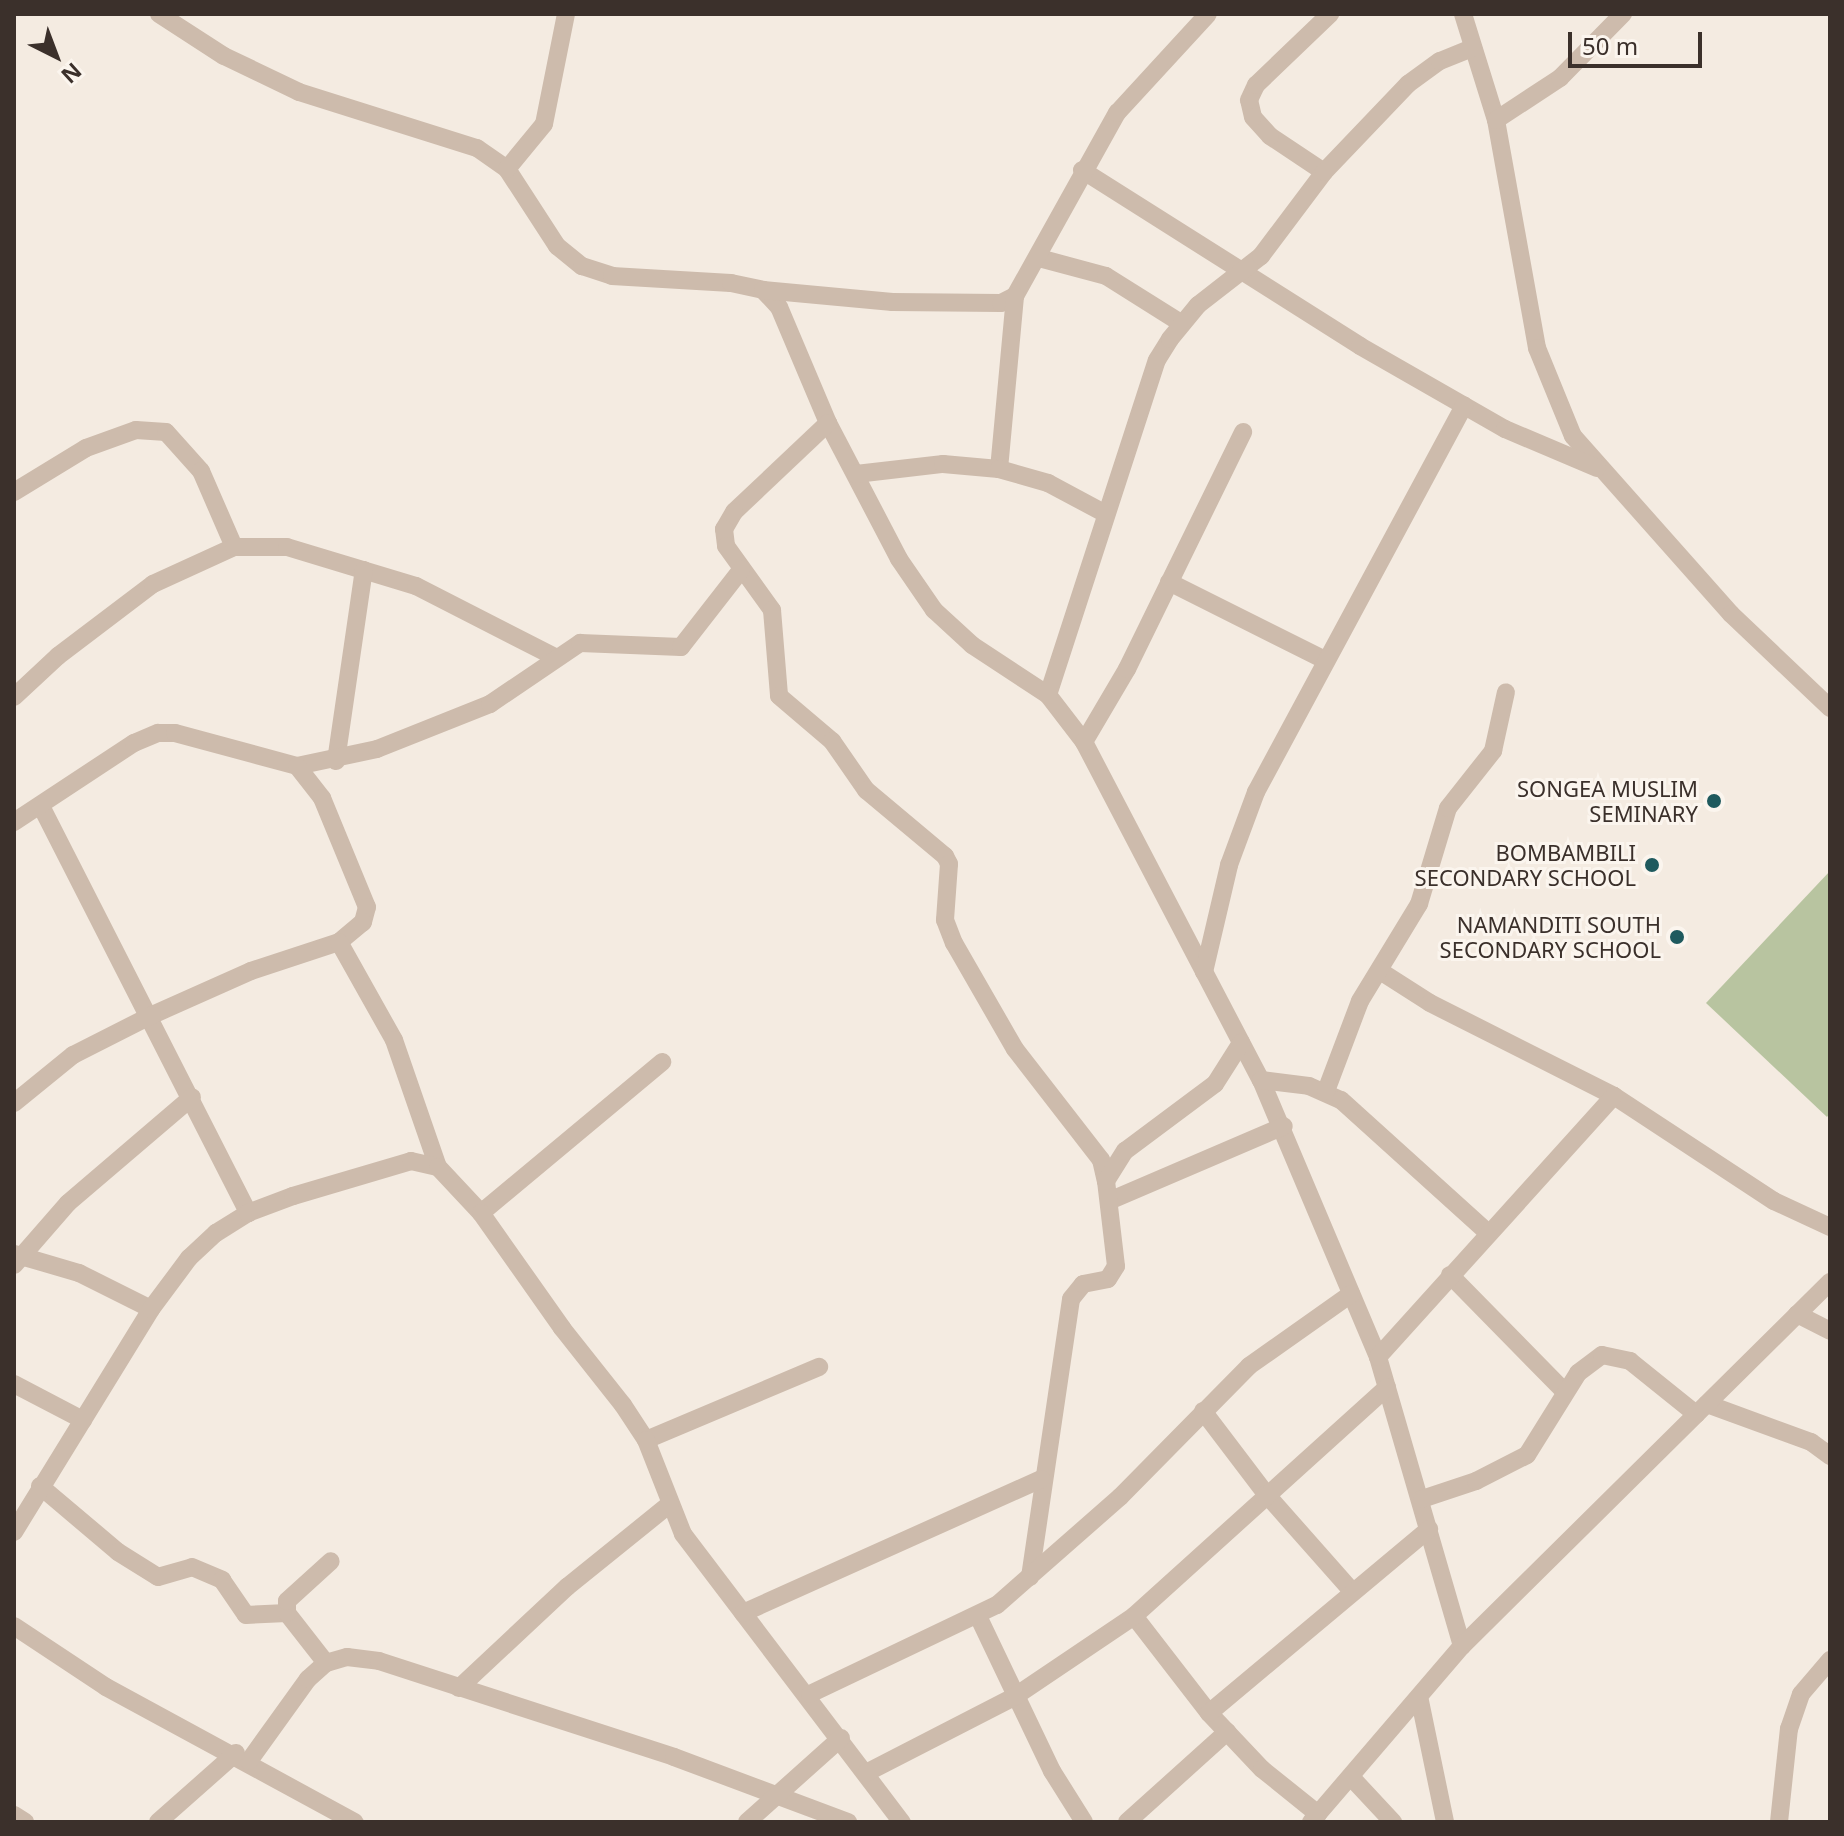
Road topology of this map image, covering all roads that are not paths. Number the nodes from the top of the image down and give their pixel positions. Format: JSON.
{"nodes":[{"id":1,"x":159,"y":14,"type":"edge"},
{"id":2,"x":566,"y":14,"type":"edge"},
{"id":3,"x":1208,"y":14,"type":"edge"},
{"id":4,"x":1330,"y":14,"type":"edge"},
{"id":5,"x":1463,"y":14,"type":"edge"},
{"id":6,"x":1623,"y":14,"type":"edge"},
{"id":7,"x":1473,"y":48,"type":"junction"},
{"id":8,"x":1496,"y":120,"type":"junction"},
{"id":9,"x":507,"y":169,"type":"junction"},
{"id":10,"x":1082,"y":170,"type":"junction"},
{"id":11,"x":1324,"y":172,"type":"junction"},
{"id":12,"x":1039,"y":258,"type":"junction"},
{"id":13,"x":1243,"y":274,"type":"junction"},
{"id":14,"x":763,"y":290,"type":"junction"},
{"id":15,"x":1015,"y":296,"type":"junction"},
{"id":16,"x":1181,"y":323,"type":"junction"},
{"id":17,"x":1464,"y":405,"type":"junction"},
{"id":18,"x":828,"y":423,"type":"junction"},
{"id":19,"x":1243,"y":432,"type":"dead end"},
{"id":20,"x":1597,"y":468,"type":"junction"},
{"id":21,"x":999,"y":469,"type":"junction"},
{"id":22,"x":856,"y":474,"type":"junction"},
{"id":23,"x":14,"y":492,"type":"edge"},
{"id":24,"x":1106,"y":514,"type":"junction"},
{"id":25,"x":234,"y":547,"type":"junction"},
{"id":26,"x":364,"y":570,"type":"junction"},
{"id":27,"x":741,"y":570,"type":"junction"},
{"id":28,"x":1169,"y":582,"type":"junction"},
{"id":29,"x":555,"y":657,"type":"junction"},
{"id":30,"x":1325,"y":660,"type":"junction"},
{"id":31,"x":1506,"y":692,"type":"dead end"},
{"id":32,"x":1048,"y":695,"type":"junction"},
{"id":33,"x":14,"y":697,"type":"edge"},
{"id":34,"x":1830,"y":708,"type":"edge"},
{"id":35,"x":1084,"y":742,"type":"junction"},
{"id":36,"x":336,"y":761,"type":"junction"},
{"id":37,"x":297,"y":766,"type":"junction"},
{"id":38,"x":41,"y":806,"type":"junction"},
{"id":39,"x":14,"y":822,"type":"edge"},
{"id":40,"x":339,"y":942,"type":"junction"},
{"id":41,"x":1380,"y":971,"type":"junction"},
{"id":42,"x":1204,"y":972,"type":"junction"},
{"id":43,"x":152,"y":1015,"type":"junction"},
{"id":44,"x":1241,"y":1043,"type":"junction"},
{"id":45,"x":662,"y":1062,"type":"dead end"},
{"id":46,"x":1261,"y":1080,"type":"junction"},
{"id":47,"x":1326,"y":1091,"type":"junction"},
{"id":48,"x":1614,"y":1096,"type":"junction"},
{"id":49,"x":192,"y":1097,"type":"junction"},
{"id":50,"x":14,"y":1103,"type":"edge"},
{"id":51,"x":1284,"y":1126,"type":"junction"},
{"id":52,"x":438,"y":1167,"type":"junction"},
{"id":53,"x":1106,"y":1181,"type":"junction"},
{"id":54,"x":1109,"y":1201,"type":"junction"},
{"id":55,"x":248,"y":1213,"type":"junction"},
{"id":56,"x":481,"y":1213,"type":"junction"},
{"id":57,"x":1830,"y":1227,"type":"edge"},
{"id":58,"x":1488,"y":1233,"type":"junction"},
{"id":59,"x":17,"y":1258,"type":"edge"},
{"id":60,"x":1450,"y":1275,"type":"junction"},
{"id":61,"x":1830,"y":1282,"type":"edge"},
{"id":62,"x":1351,"y":1294,"type":"junction"},
{"id":63,"x":151,"y":1309,"type":"junction"},
{"id":64,"x":1797,"y":1314,"type":"junction"},
{"id":65,"x":1830,"y":1331,"type":"edge"},
{"id":66,"x":1378,"y":1357,"type":"junction"},
{"id":67,"x":819,"y":1367,"type":"dead end"},
{"id":68,"x":14,"y":1384,"type":"edge"},
{"id":69,"x":1387,"y":1387,"type":"junction"},
{"id":70,"x":1565,"y":1392,"type":"junction"},
{"id":71,"x":1702,"y":1409,"type":"junction"},
{"id":72,"x":1203,"y":1411,"type":"junction"},
{"id":73,"x":83,"y":1420,"type":"junction"},
{"id":74,"x":646,"y":1440,"type":"junction"},
{"id":75,"x":1830,"y":1456,"type":"edge"},
{"id":76,"x":1041,"y":1479,"type":"junction"},
{"id":77,"x":40,"y":1486,"type":"junction"},
{"id":78,"x":1266,"y":1494,"type":"junction"},
{"id":79,"x":1422,"y":1499,"type":"junction"},
{"id":80,"x":670,"y":1504,"type":"junction"},
{"id":81,"x":1429,"y":1529,"type":"junction"},
{"id":82,"x":14,"y":1532,"type":"edge"},
{"id":83,"x":331,"y":1561,"type":"dead end"},
{"id":84,"x":1030,"y":1577,"type":"junction"},
{"id":85,"x":1351,"y":1590,"type":"junction"},
{"id":86,"x":287,"y":1613,"type":"junction"},
{"id":87,"x":743,"y":1613,"type":"junction"},
{"id":88,"x":978,"y":1616,"type":"junction"},
{"id":89,"x":1134,"y":1616,"type":"junction"},
{"id":90,"x":14,"y":1626,"type":"edge"},
{"id":91,"x":1462,"y":1646,"type":"junction"},
{"id":92,"x":1830,"y":1660,"type":"edge"},
{"id":93,"x":326,"y":1663,"type":"junction"},
{"id":94,"x":459,"y":1688,"type":"junction"},
{"id":95,"x":810,"y":1694,"type":"junction"},
{"id":96,"x":1014,"y":1697,"type":"junction"},
{"id":97,"x":1420,"y":1701,"type":"junction"},
{"id":98,"x":1209,"y":1713,"type":"junction"},
{"id":99,"x":1227,"y":1732,"type":"junction"},
{"id":100,"x":841,"y":1738,"type":"junction"},
{"id":101,"x":242,"y":1757,"type":"junction"},
{"id":102,"x":866,"y":1773,"type":"junction"},
{"id":103,"x":1351,"y":1777,"type":"junction"},
{"id":104,"x":776,"y":1795,"type":"junction"},
{"id":105,"x":14,"y":1815,"type":"edge"},
{"id":106,"x":1314,"y":1818,"type":"edge"},
{"id":107,"x":25,"y":1822,"type":"edge"},
{"id":108,"x":158,"y":1822,"type":"edge"},
{"id":109,"x":355,"y":1822,"type":"edge"},
{"id":110,"x":747,"y":1822,"type":"edge"},
{"id":111,"x":848,"y":1822,"type":"edge"},
{"id":112,"x":902,"y":1822,"type":"edge"},
{"id":113,"x":1084,"y":1822,"type":"edge"},
{"id":114,"x":1127,"y":1822,"type":"edge"},
{"id":115,"x":1393,"y":1822,"type":"edge"},
{"id":116,"x":1445,"y":1822,"type":"edge"},
{"id":117,"x":1779,"y":1822,"type":"edge"}],
"edges":[{"from":1,"to":9,"type":"street"},
{"from":2,"to":9,"type":"street"},
{"from":3,"to":10,"type":"street"},
{"from":4,"to":11,"type":"street"},
{"from":5,"to":7,"type":"street"},
{"from":6,"to":8,"type":"street"},
{"from":7,"to":8,"type":"street"},
{"from":7,"to":11,"type":"street"},
{"from":8,"to":20,"type":"street"},
{"from":9,"to":14,"type":"street"},
{"from":10,"to":12,"type":"street"},
{"from":10,"to":13,"type":"street"},
{"from":11,"to":13,"type":"street"},
{"from":12,"to":15,"type":"street"},
{"from":12,"to":16,"type":"street"},
{"from":13,"to":16,"type":"street"},
{"from":13,"to":17,"type":"street"},
{"from":14,"to":15,"type":"street"},
{"from":14,"to":18,"type":"street"},
{"from":15,"to":21,"type":"street"},
{"from":16,"to":24,"type":"street"},
{"from":17,"to":20,"type":"street"},
{"from":17,"to":30,"type":"street"},
{"from":18,"to":22,"type":"street"},
{"from":18,"to":27,"type":"street"},
{"from":19,"to":28,"type":"street"},
{"from":20,"to":34,"type":"street"},
{"from":21,"to":22,"type":"street"},
{"from":21,"to":24,"type":"street"},
{"from":22,"to":32,"type":"street"},
{"from":23,"to":25,"type":"street"},
{"from":24,"to":32,"type":"street"},
{"from":25,"to":26,"type":"street"},
{"from":25,"to":33,"type":"street"},
{"from":26,"to":29,"type":"street"},
{"from":26,"to":36,"type":"street"},
{"from":27,"to":29,"type":"street"},
{"from":27,"to":53,"type":"street"},
{"from":28,"to":30,"type":"street"},
{"from":28,"to":35,"type":"street"},
{"from":29,"to":36,"type":"street"},
{"from":30,"to":42,"type":"street"},
{"from":31,"to":41,"type":"street"},
{"from":32,"to":35,"type":"street"},
{"from":35,"to":42,"type":"street"},
{"from":36,"to":37,"type":"street"},
{"from":37,"to":38,"type":"street"},
{"from":37,"to":40,"type":"street"},
{"from":38,"to":39,"type":"street"},
{"from":38,"to":43,"type":"street"},
{"from":40,"to":43,"type":"street"},
{"from":40,"to":52,"type":"street"},
{"from":41,"to":47,"type":"street"},
{"from":41,"to":48,"type":"street"},
{"from":42,"to":44,"type":"street"},
{"from":43,"to":49,"type":"street"},
{"from":43,"to":50,"type":"street"},
{"from":44,"to":46,"type":"street"},
{"from":44,"to":53,"type":"street"},
{"from":45,"to":56,"type":"street"},
{"from":46,"to":47,"type":"street"},
{"from":46,"to":51,"type":"street"},
{"from":47,"to":58,"type":"street"},
{"from":48,"to":57,"type":"street"},
{"from":48,"to":58,"type":"street"},
{"from":49,"to":55,"type":"street"},
{"from":49,"to":59,"type":"street"},
{"from":51,"to":54,"type":"street"},
{"from":51,"to":62,"type":"street"},
{"from":52,"to":55,"type":"street"},
{"from":52,"to":56,"type":"street"},
{"from":53,"to":54,"type":"street"},
{"from":54,"to":76,"type":"street"},
{"from":55,"to":63,"type":"street"},
{"from":56,"to":74,"type":"street"},
{"from":58,"to":60,"type":"street"},
{"from":59,"to":63,"type":"street"},
{"from":60,"to":66,"type":"street"},
{"from":60,"to":70,"type":"street"},
{"from":61,"to":64,"type":"street"},
{"from":62,"to":66,"type":"street"},
{"from":62,"to":72,"type":"street"},
{"from":63,"to":73,"type":"street"},
{"from":64,"to":65,"type":"street"},
{"from":64,"to":71,"type":"street"},
{"from":66,"to":69,"type":"street"},
{"from":67,"to":74,"type":"street"},
{"from":68,"to":73,"type":"street"},
{"from":69,"to":78,"type":"street"},
{"from":69,"to":79,"type":"street"},
{"from":70,"to":71,"type":"street"},
{"from":70,"to":79,"type":"street"},
{"from":71,"to":75,"type":"street"},
{"from":71,"to":91,"type":"street"},
{"from":72,"to":78,"type":"street"},
{"from":72,"to":84,"type":"street"},
{"from":73,"to":77,"type":"street"},
{"from":74,"to":80,"type":"street"},
{"from":76,"to":84,"type":"street"},
{"from":76,"to":87,"type":"street"},
{"from":77,"to":82,"type":"street"},
{"from":77,"to":86,"type":"street"},
{"from":78,"to":85,"type":"street"},
{"from":78,"to":89,"type":"street"},
{"from":79,"to":81,"type":"street"},
{"from":80,"to":87,"type":"street"},
{"from":80,"to":94,"type":"street"},
{"from":81,"to":85,"type":"street"},
{"from":81,"to":91,"type":"street"},
{"from":83,"to":86,"type":"street"},
{"from":84,"to":88,"type":"street"},
{"from":85,"to":98,"type":"street"},
{"from":86,"to":93,"type":"street"},
{"from":87,"to":95,"type":"street"},
{"from":88,"to":95,"type":"street"},
{"from":88,"to":96,"type":"street"},
{"from":89,"to":96,"type":"street"},
{"from":89,"to":98,"type":"street"},
{"from":90,"to":101,"type":"street"},
{"from":91,"to":97,"type":"street"},
{"from":92,"to":117,"type":"street"},
{"from":93,"to":94,"type":"street"},
{"from":93,"to":101,"type":"street"},
{"from":94,"to":104,"type":"street"},
{"from":95,"to":100,"type":"street"},
{"from":96,"to":102,"type":"street"},
{"from":96,"to":113,"type":"street"},
{"from":97,"to":103,"type":"street"},
{"from":97,"to":116,"type":"street"},
{"from":98,"to":99,"type":"street"},
{"from":99,"to":106,"type":"street"},
{"from":99,"to":114,"type":"street"},
{"from":100,"to":102,"type":"street"},
{"from":100,"to":104,"type":"street"},
{"from":101,"to":108,"type":"street"},
{"from":101,"to":109,"type":"street"},
{"from":102,"to":112,"type":"street"},
{"from":103,"to":106,"type":"street"},
{"from":103,"to":115,"type":"street"},
{"from":104,"to":110,"type":"street"},
{"from":104,"to":111,"type":"street"},
{"from":105,"to":107,"type":"street"}]}
